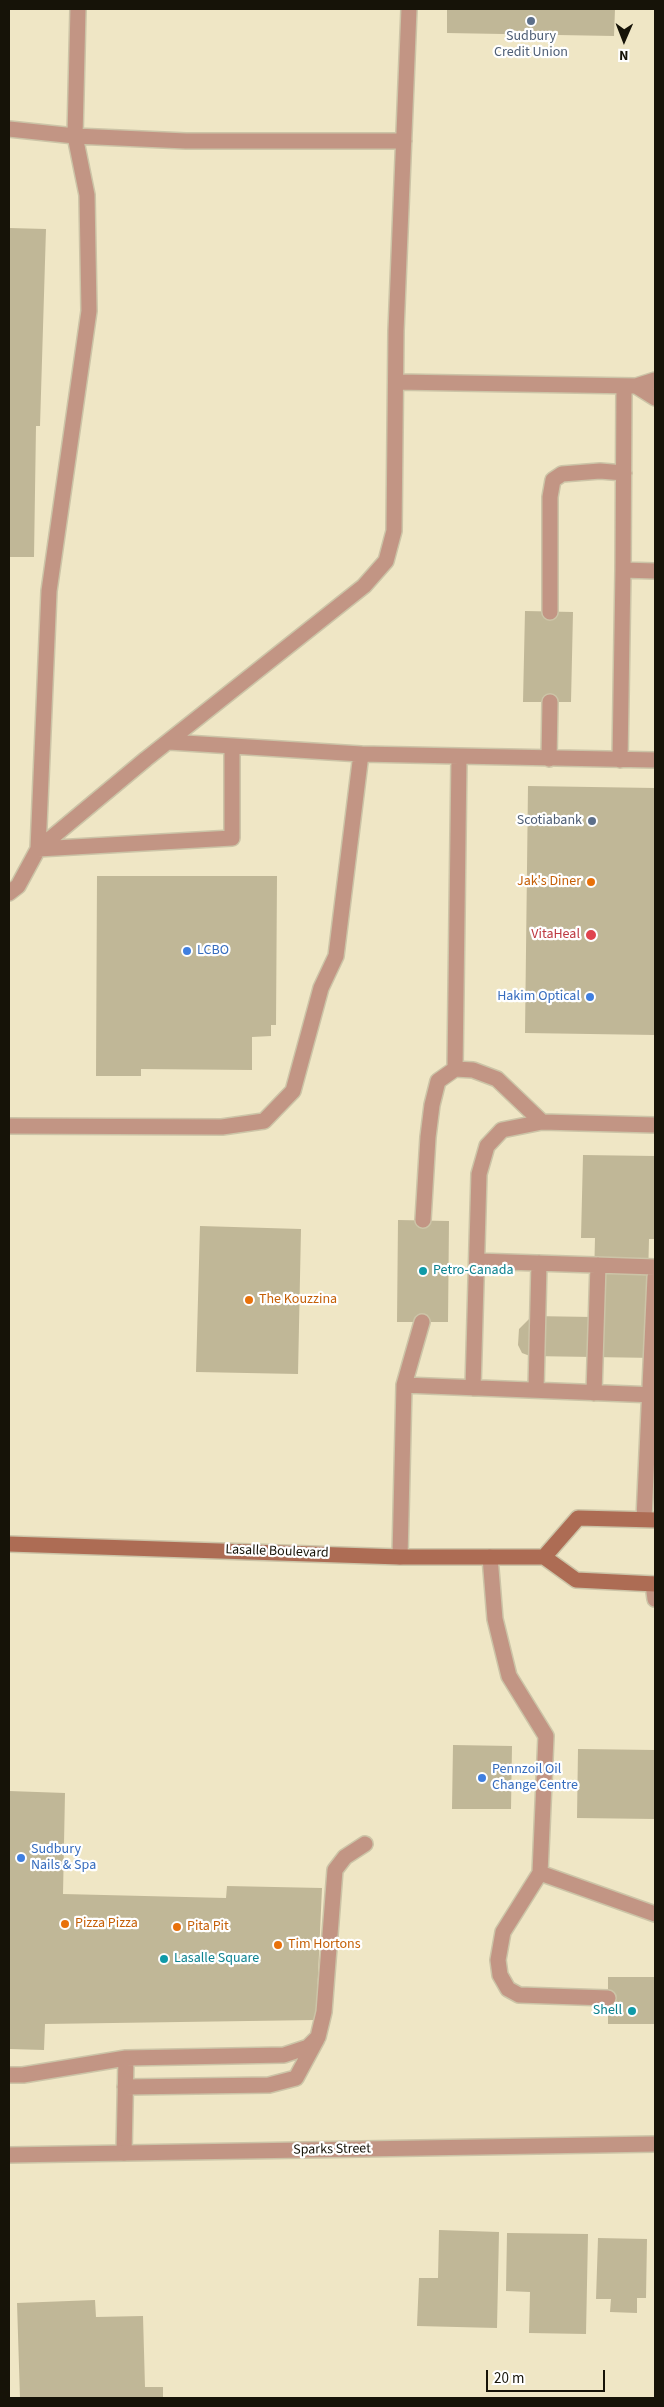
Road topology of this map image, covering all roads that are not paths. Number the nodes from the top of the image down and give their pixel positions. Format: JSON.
{"nodes":[{"id":1,"x":78,"y":9,"type":"edge"},
{"id":2,"x":409,"y":9,"type":"edge"},
{"id":3,"x":9,"y":129,"type":"edge"},
{"id":4,"x":75,"y":136,"type":"junction"},
{"id":5,"x":404,"y":141,"type":"junction"},
{"id":6,"x":655,"y":380,"type":"edge"},
{"id":7,"x":397,"y":382,"type":"junction"},
{"id":8,"x":630,"y":386,"type":"junction"},
{"id":9,"x":655,"y":398,"type":"edge"},
{"id":10,"x":624,"y":473,"type":"junction"},
{"id":11,"x":623,"y":570,"type":"junction"},
{"id":12,"x":655,"y":571,"type":"edge"},
{"id":13,"x":550,"y":612,"type":"dead end"},
{"id":14,"x":550,"y":702,"type":"dead end"},
{"id":15,"x":169,"y":742,"type":"junction"},
{"id":16,"x":232,"y":746,"type":"junction"},
{"id":17,"x":361,"y":754,"type":"junction"},
{"id":18,"x":459,"y":757,"type":"junction"},
{"id":19,"x":549,"y":759,"type":"junction"},
{"id":20,"x":620,"y":760,"type":"junction"},
{"id":21,"x":655,"y":760,"type":"edge"},
{"id":22,"x":38,"y":849,"type":"junction"},
{"id":23,"x":9,"y":893,"type":"edge"},
{"id":24,"x":455,"y":1069,"type":"junction"},
{"id":25,"x":542,"y":1122,"type":"junction"},
{"id":26,"x":655,"y":1125,"type":"edge"},
{"id":27,"x":9,"y":1126,"type":"edge"},
{"id":28,"x":423,"y":1220,"type":"dead end"},
{"id":29,"x":476,"y":1261,"type":"junction"},
{"id":30,"x":539,"y":1263,"type":"junction"},
{"id":31,"x":598,"y":1265,"type":"junction"},
{"id":32,"x":655,"y":1267,"type":"edge"},
{"id":33,"x":655,"y":1277,"type":"edge"},
{"id":34,"x":422,"y":1322,"type":"dead end"},
{"id":35,"x":404,"y":1386,"type":"junction"},
{"id":36,"x":473,"y":1388,"type":"junction"},
{"id":37,"x":536,"y":1390,"type":"junction"},
{"id":38,"x":594,"y":1393,"type":"junction"},
{"id":39,"x":653,"y":1395,"type":"edge"},
{"id":40,"x":650,"y":1520,"type":"edge"},
{"id":41,"x":9,"y":1544,"type":"edge"},
{"id":42,"x":490,"y":1556,"type":"junction"},
{"id":43,"x":400,"y":1557,"type":"junction"},
{"id":44,"x":544,"y":1558,"type":"junction"},
{"id":45,"x":654,"y":1584,"type":"edge"},
{"id":46,"x":655,"y":1599,"type":"edge"},
{"id":47,"x":365,"y":1844,"type":"dead end"},
{"id":48,"x":540,"y":1873,"type":"junction"},
{"id":49,"x":655,"y":1914,"type":"edge"},
{"id":50,"x":608,"y":1998,"type":"dead end"},
{"id":51,"x":318,"y":2037,"type":"junction"},
{"id":52,"x":126,"y":2058,"type":"junction"},
{"id":53,"x":9,"y":2075,"type":"edge"},
{"id":54,"x":125,"y":2087,"type":"junction"},
{"id":55,"x":655,"y":2144,"type":"edge"},
{"id":56,"x":124,"y":2153,"type":"junction"},
{"id":57,"x":9,"y":2155,"type":"edge"}],
"edges":[{"from":1,"to":4,"type":"street"},
{"from":2,"to":5,"type":"street"},
{"from":3,"to":4,"type":"street"},
{"from":4,"to":5,"type":"street"},
{"from":4,"to":22,"type":"street"},
{"from":5,"to":7,"type":"street"},
{"from":6,"to":8,"type":"street"},
{"from":7,"to":8,"type":"street"},
{"from":7,"to":15,"type":"street"},
{"from":8,"to":9,"type":"street"},
{"from":8,"to":10,"type":"street"},
{"from":10,"to":11,"type":"street"},
{"from":10,"to":13,"type":"street"},
{"from":11,"to":12,"type":"street"},
{"from":11,"to":20,"type":"street"},
{"from":14,"to":19,"type":"street"},
{"from":15,"to":16,"type":"street"},
{"from":15,"to":22,"type":"street"},
{"from":16,"to":17,"type":"street"},
{"from":16,"to":22,"type":"street"},
{"from":17,"to":18,"type":"street"},
{"from":17,"to":27,"type":"street"},
{"from":18,"to":19,"type":"street"},
{"from":18,"to":24,"type":"street"},
{"from":19,"to":20,"type":"street"},
{"from":20,"to":21,"type":"street"},
{"from":22,"to":23,"type":"street"},
{"from":24,"to":25,"type":"street"},
{"from":24,"to":28,"type":"street"},
{"from":25,"to":26,"type":"street"},
{"from":25,"to":29,"type":"street"},
{"from":29,"to":30,"type":"street"},
{"from":29,"to":36,"type":"street"},
{"from":30,"to":31,"type":"street"},
{"from":30,"to":37,"type":"street"},
{"from":31,"to":32,"type":"street"},
{"from":31,"to":38,"type":"street"},
{"from":33,"to":39,"type":"street"},
{"from":34,"to":35,"type":"street"},
{"from":35,"to":36,"type":"street"},
{"from":35,"to":43,"type":"street"},
{"from":36,"to":37,"type":"street"},
{"from":37,"to":38,"type":"street"},
{"from":38,"to":39,"type":"street"},
{"from":39,"to":40,"type":"street"},
{"from":40,"to":44,"type":"main road"},
{"from":41,"to":43,"type":"main road","name":"Lasalle Boulevard"},
{"from":42,"to":43,"type":"main road","name":"Lasalle Boulevard"},
{"from":42,"to":44,"type":"main road","name":"Lasalle Boulevard"},
{"from":42,"to":48,"type":"street"},
{"from":44,"to":45,"type":"main road"},
{"from":45,"to":46,"type":"street"},
{"from":47,"to":51,"type":"street"},
{"from":48,"to":49,"type":"street"},
{"from":48,"to":50,"type":"street"},
{"from":51,"to":52,"type":"street"},
{"from":51,"to":54,"type":"street"},
{"from":52,"to":53,"type":"street"},
{"from":52,"to":54,"type":"street"},
{"from":54,"to":56,"type":"street"},
{"from":55,"to":56,"type":"street","name":"Sparks Street"},
{"from":56,"to":57,"type":"street","name":"Sparks Street"}]}
